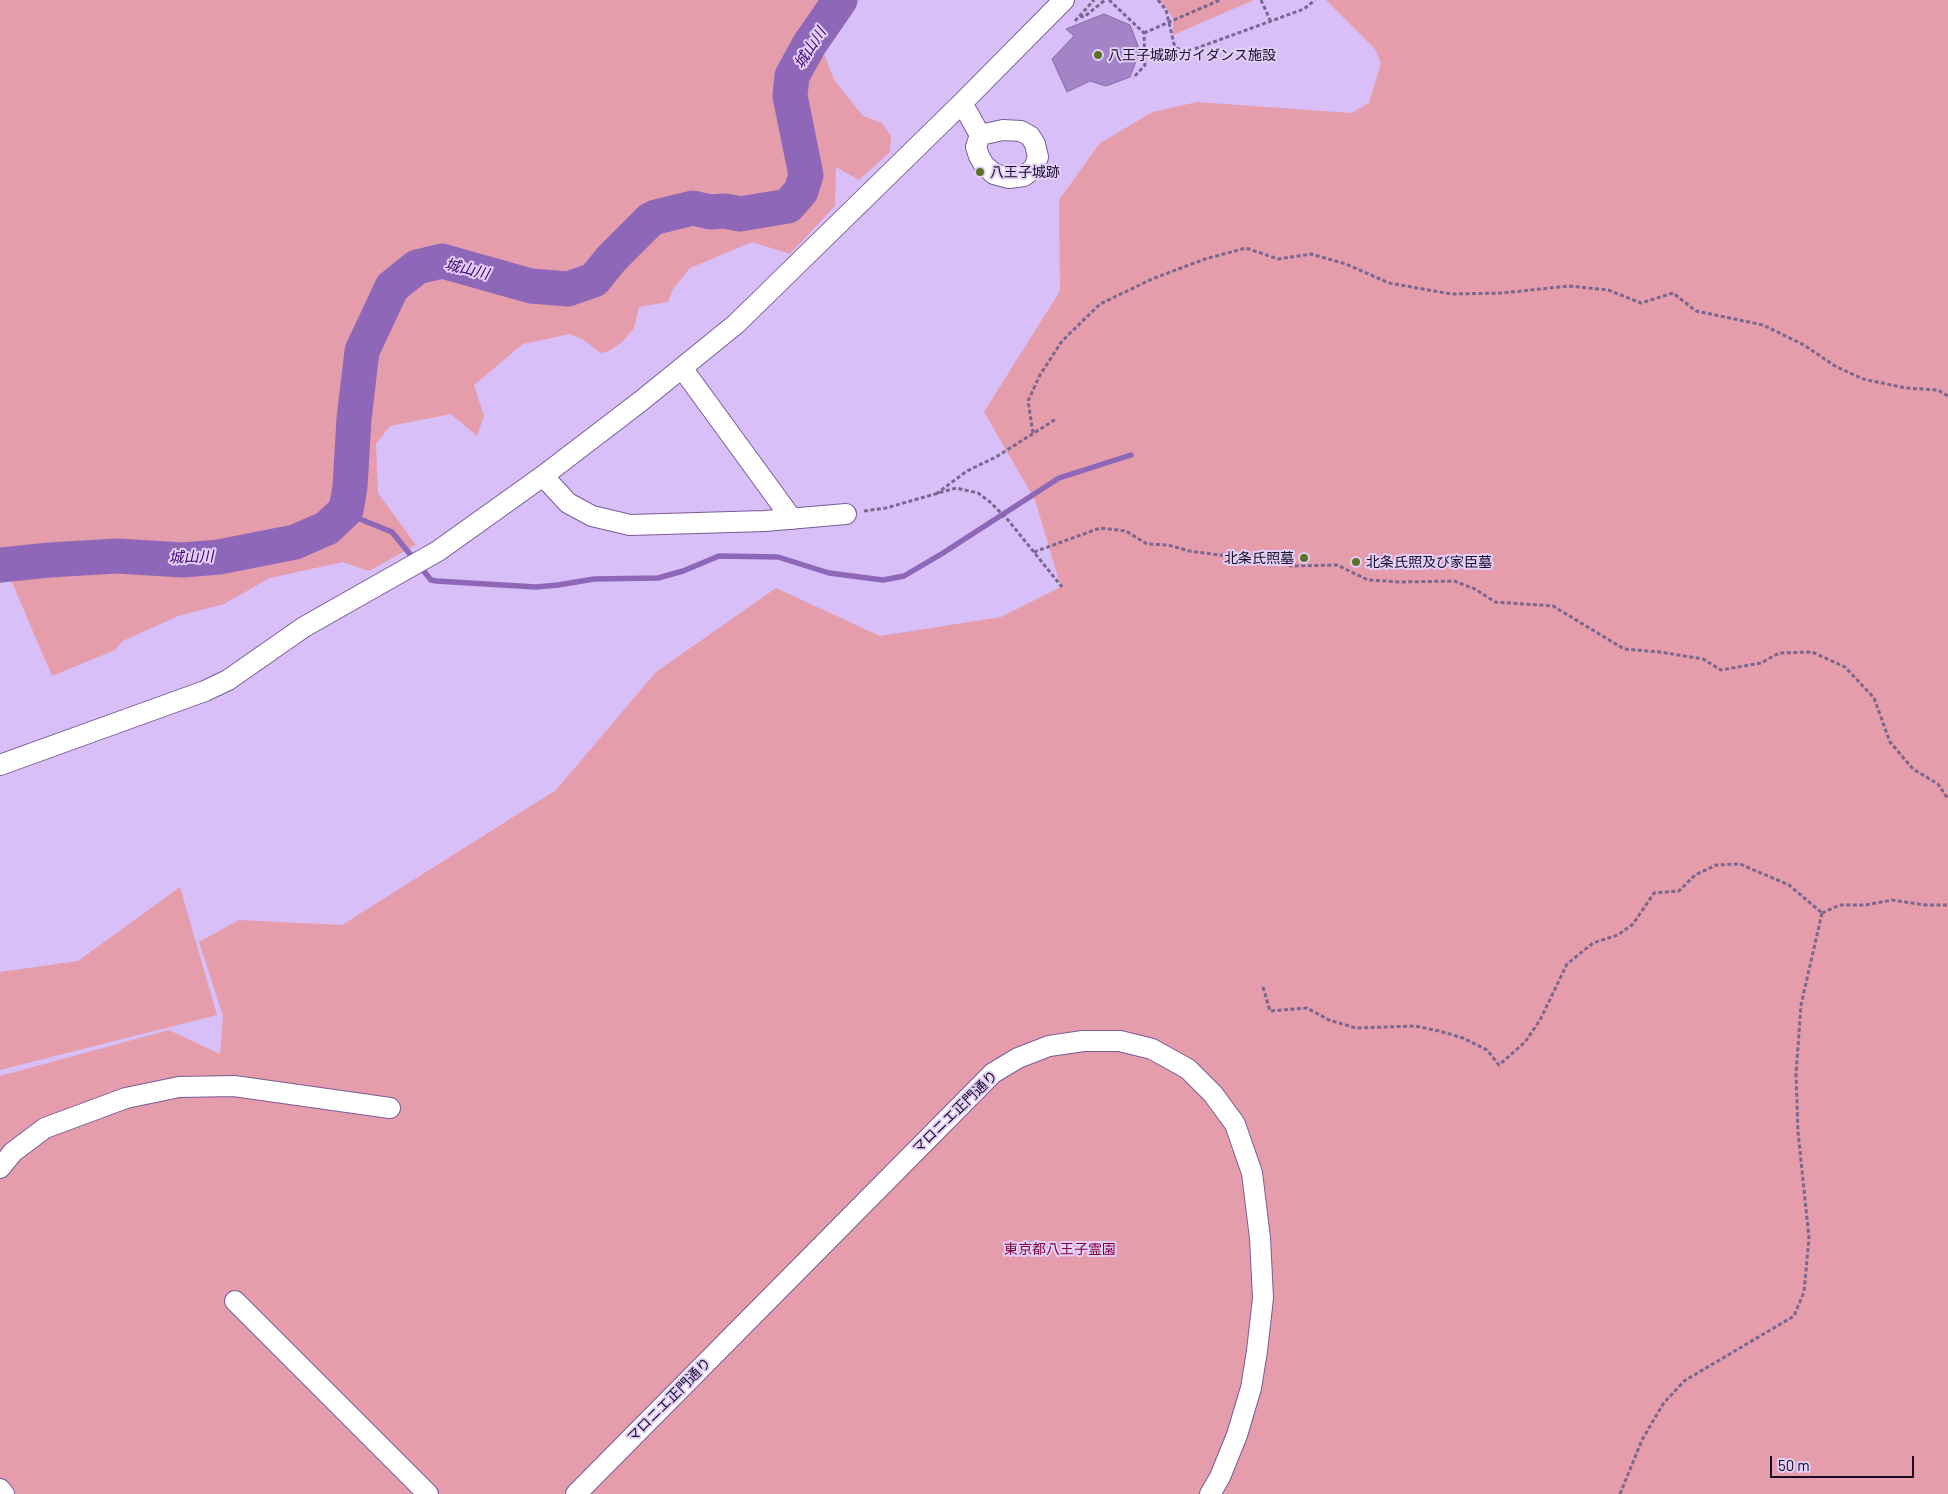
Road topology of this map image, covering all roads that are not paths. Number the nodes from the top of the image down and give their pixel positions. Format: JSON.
{"nodes":[{"id":1,"x":1064,"y":0,"type":"edge"},
{"id":2,"x":962,"y":103,"type":"junction"},
{"id":3,"x":980,"y":135,"type":"dead end"},
{"id":4,"x":682,"y":368,"type":"junction"},
{"id":5,"x":543,"y":476,"type":"junction"},
{"id":6,"x":846,"y":514,"type":"road end"},
{"id":7,"x":792,"y":519,"type":"junction"},
{"id":8,"x":0,"y":765,"type":"edge"},
{"id":9,"x":390,"y":1108,"type":"dead end"},
{"id":10,"x":0,"y":1168,"type":"edge"},
{"id":11,"x":235,"y":1301,"type":"dead end"},
{"id":12,"x":0,"y":1489,"type":"edge"},
{"id":13,"x":4,"y":1494,"type":"edge"},
{"id":14,"x":428,"y":1494,"type":"edge"},
{"id":15,"x":576,"y":1494,"type":"edge"},
{"id":16,"x":1210,"y":1494,"type":"edge"}],
"edges":[{"from":1,"to":2,"type":"street"},
{"from":2,"to":3,"type":"street"},
{"from":2,"to":4,"type":"street"},
{"from":4,"to":5,"type":"street"},
{"from":4,"to":7,"type":"street"},
{"from":5,"to":7,"type":"street"},
{"from":5,"to":8,"type":"street"},
{"from":6,"to":7,"type":"street"},
{"from":9,"to":10,"type":"street"},
{"from":11,"to":14,"type":"street"},
{"from":12,"to":13,"type":"street"},
{"from":15,"to":16,"type":"street","name":"マロニエ正門通り"}]}
